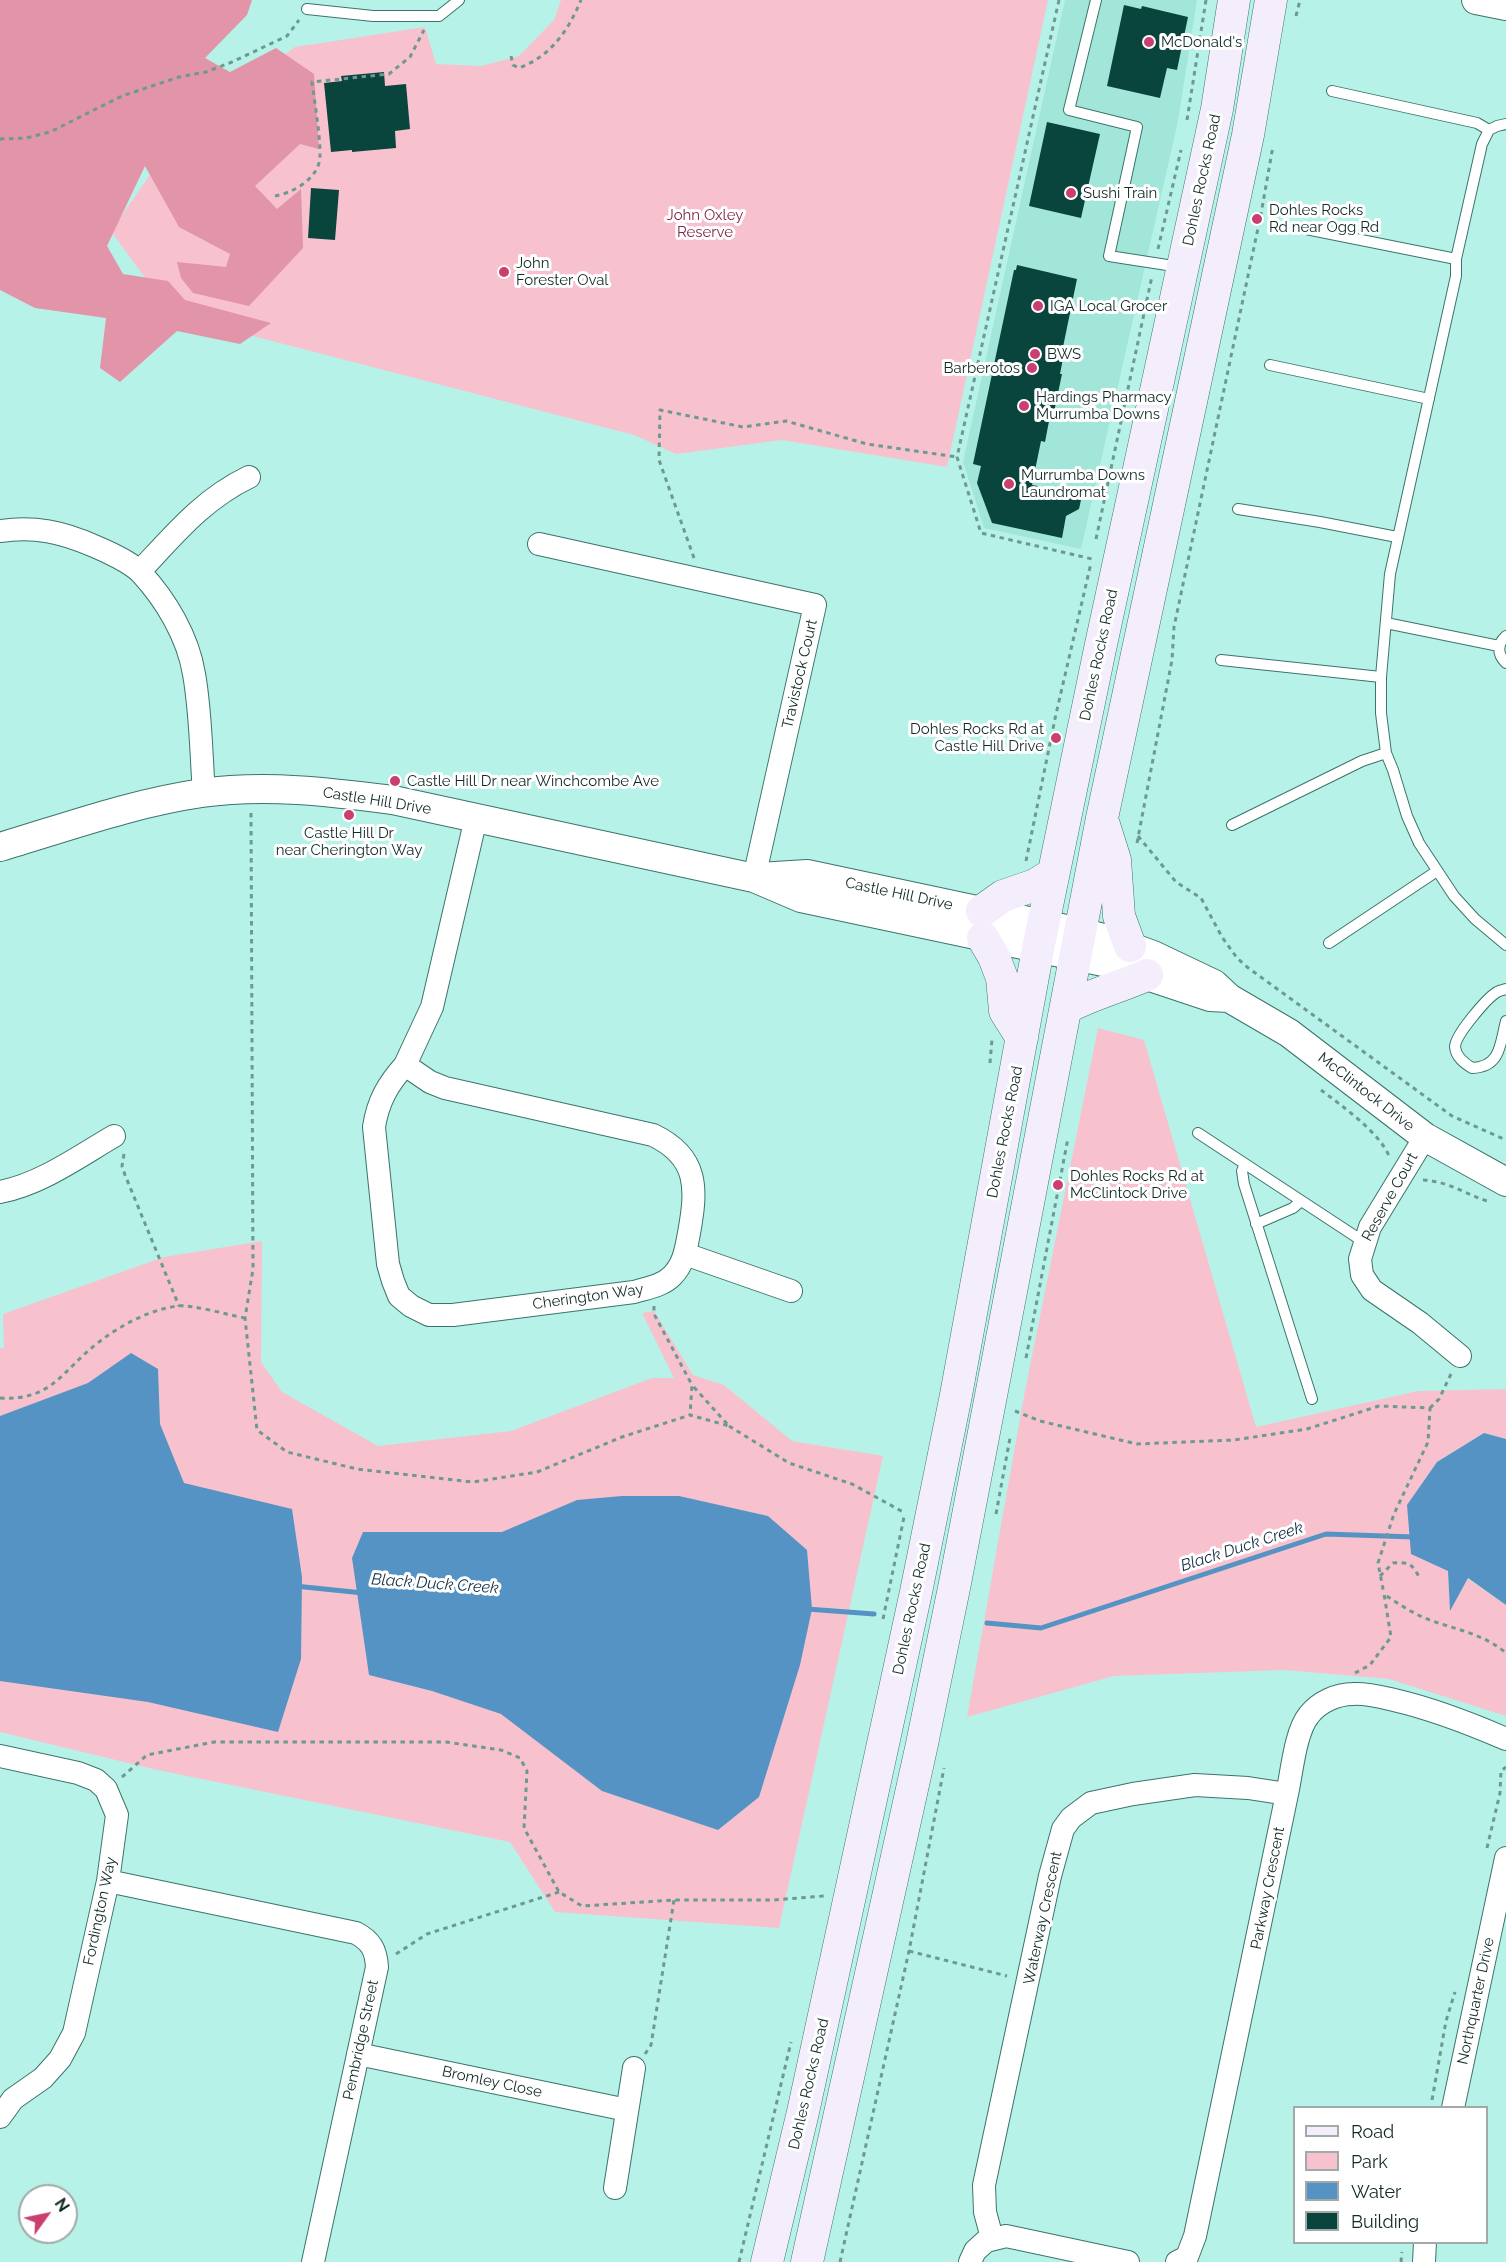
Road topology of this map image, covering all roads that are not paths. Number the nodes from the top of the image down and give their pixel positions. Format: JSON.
{"nodes":[{"id":1,"x":459,"y":0,"type":"edge"},
{"id":2,"x":1096,"y":0,"type":"edge"},
{"id":3,"x":1234,"y":0,"type":"edge"},
{"id":4,"x":1271,"y":0,"type":"edge"},
{"id":5,"x":1476,"y":0,"type":"edge"},
{"id":6,"x":1506,"y":6,"type":"edge"},
{"id":7,"x":308,"y":9,"type":"road end"},
{"id":8,"x":1332,"y":92,"type":"dead end"},
{"id":9,"x":1506,"y":124,"type":"edge"},
{"id":10,"x":1490,"y":130,"type":"junction"},
{"id":11,"x":1301,"y":228,"type":"dead end"},
{"id":12,"x":1456,"y":259,"type":"junction"},
{"id":13,"x":1169,"y":266,"type":"junction"},
{"id":14,"x":1270,"y":365,"type":"dead end"},
{"id":15,"x":1429,"y":399,"type":"junction"},
{"id":16,"x":249,"y":477,"type":"dead end"},
{"id":17,"x":1238,"y":509,"type":"dead end"},
{"id":18,"x":0,"y":531,"type":"edge"},
{"id":19,"x":1397,"y":537,"type":"junction"},
{"id":20,"x":539,"y":544,"type":"dead end"},
{"id":21,"x":140,"y":571,"type":"junction"},
{"id":22,"x":1386,"y":623,"type":"junction"},
{"id":23,"x":1506,"y":636,"type":"edge"},
{"id":24,"x":1499,"y":646,"type":"junction"},
{"id":25,"x":1221,"y":660,"type":"dead end"},
{"id":26,"x":1506,"y":663,"type":"edge"},
{"id":27,"x":1381,"y":677,"type":"junction"},
{"id":28,"x":1386,"y":753,"type":"junction"},
{"id":29,"x":204,"y":793,"type":"junction"},
{"id":30,"x":476,"y":818,"type":"junction"},
{"id":31,"x":1102,"y":818,"type":"junction"},
{"id":32,"x":1232,"y":825,"type":"dead end"},
{"id":33,"x":0,"y":847,"type":"edge"},
{"id":34,"x":1437,"y":871,"type":"junction"},
{"id":35,"x":1053,"y":874,"type":"junction"},
{"id":36,"x":754,"y":878,"type":"junction"},
{"id":37,"x":982,"y":924,"type":"junction"},
{"id":38,"x":1040,"y":936,"type":"junction"},
{"id":39,"x":1329,"y":943,"type":"dead end"},
{"id":40,"x":1078,"y":944,"type":"junction"},
{"id":41,"x":1506,"y":945,"type":"edge"},
{"id":42,"x":1130,"y":946,"type":"junction"},
{"id":43,"x":1147,"y":975,"type":"junction"},
{"id":44,"x":1506,"y":989,"type":"edge"},
{"id":45,"x":1229,"y":998,"type":"junction"},
{"id":46,"x":1066,"y":1008,"type":"junction"},
{"id":47,"x":1506,"y":1021,"type":"edge"},
{"id":48,"x":1007,"y":1034,"type":"junction"},
{"id":49,"x":405,"y":1065,"type":"junction"},
{"id":50,"x":1198,"y":1133,"type":"dead end"},
{"id":51,"x":114,"y":1136,"type":"road end"},
{"id":52,"x":1425,"y":1137,"type":"junction"},
{"id":53,"x":1245,"y":1164,"type":"junction"},
{"id":54,"x":0,"y":1192,"type":"edge"},
{"id":55,"x":1501,"y":1192,"type":"edge"},
{"id":56,"x":1301,"y":1201,"type":"junction"},
{"id":57,"x":1256,"y":1224,"type":"junction"},
{"id":58,"x":1364,"y":1242,"type":"junction"},
{"id":59,"x":686,"y":1254,"type":"junction"},
{"id":60,"x":791,"y":1291,"type":"dead end"},
{"id":61,"x":1460,"y":1356,"type":"road end"},
{"id":62,"x":1312,"y":1399,"type":"dead end"},
{"id":63,"x":937,"y":1580,"type":"junction"},
{"id":64,"x":1506,"y":1739,"type":"edge"},
{"id":65,"x":0,"y":1756,"type":"edge"},
{"id":66,"x":1287,"y":1794,"type":"junction"},
{"id":67,"x":1506,"y":1858,"type":"edge"},
{"id":68,"x":108,"y":1881,"type":"junction"},
{"id":69,"x":358,"y":2054,"type":"junction"},
{"id":70,"x":634,"y":2068,"type":"road end"},
{"id":71,"x":1453,"y":2106,"type":"edge"},
{"id":72,"x":627,"y":2110,"type":"junction"},
{"id":73,"x":0,"y":2117,"type":"edge"},
{"id":74,"x":615,"y":2188,"type":"dead end"},
{"id":75,"x":992,"y":2238,"type":"junction"},
{"id":76,"x":1425,"y":2244,"type":"edge"},
{"id":77,"x":1186,"y":2260,"type":"edge"},
{"id":78,"x":313,"y":2262,"type":"edge"},
{"id":79,"x":767,"y":2262,"type":"edge"},
{"id":80,"x":807,"y":2262,"type":"edge"},
{"id":81,"x":970,"y":2262,"type":"edge"},
{"id":82,"x":1128,"y":2262,"type":"edge"},
{"id":83,"x":1424,"y":2262,"type":"edge"}],
"edges":[{"from":1,"to":7,"type":"lane"},
{"from":2,"to":13,"type":"lane"},
{"from":3,"to":13,"type":"main road","name":"Dohles Rocks Road"},
{"from":4,"to":31,"type":"main road","name":"Dohles Rocks Road"},
{"from":5,"to":6,"type":"street"},
{"from":8,"to":10,"type":"lane"},
{"from":9,"to":10,"type":"lane"},
{"from":10,"to":12,"type":"lane"},
{"from":11,"to":12,"type":"lane"},
{"from":12,"to":15,"type":"lane"},
{"from":13,"to":35,"type":"main road","name":"Dohles Rocks Road"},
{"from":14,"to":15,"type":"lane"},
{"from":15,"to":19,"type":"lane"},
{"from":16,"to":21,"type":"street"},
{"from":17,"to":19,"type":"lane"},
{"from":18,"to":21,"type":"street"},
{"from":19,"to":22,"type":"lane"},
{"from":20,"to":36,"type":"street","name":"Travistock Court"},
{"from":21,"to":29,"type":"street"},
{"from":22,"to":24,"type":"lane"},
{"from":22,"to":27,"type":"lane"},
{"from":23,"to":24,"type":"lane"},
{"from":24,"to":26,"type":"lane"},
{"from":25,"to":27,"type":"lane"},
{"from":27,"to":28,"type":"lane"},
{"from":28,"to":32,"type":"lane"},
{"from":28,"to":34,"type":"lane"},
{"from":29,"to":30,"type":"street","name":"Castle Hill Drive"},
{"from":29,"to":33,"type":"street","name":"Castle Hill Drive"},
{"from":30,"to":36,"type":"street","name":"Castle Hill Drive"},
{"from":30,"to":49,"type":"street","name":"Cherington Way"},
{"from":31,"to":40,"type":"main road","name":"Dohles Rocks Road"},
{"from":31,"to":42,"type":"main road"},
{"from":34,"to":39,"type":"lane"},
{"from":34,"to":41,"type":"lane"},
{"from":35,"to":37,"type":"main road"},
{"from":35,"to":38,"type":"main road","name":"Dohles Rocks Road"},
{"from":36,"to":37,"type":"street","name":"Castle Hill Drive"},
{"from":37,"to":38,"type":"street","name":"Castle Hill Drive"},
{"from":37,"to":48,"type":"main road"},
{"from":38,"to":40,"type":"street","name":"McClintock Drive"},
{"from":38,"to":48,"type":"main road","name":"Dohles Rocks Road"},
{"from":40,"to":42,"type":"street","name":"McClintock Drive"},
{"from":40,"to":43,"type":"street","name":"McClintock Drive"},
{"from":40,"to":46,"type":"main road","name":"Dohles Rocks Road"},
{"from":42,"to":45,"type":"street","name":"McClintock Drive"},
{"from":43,"to":45,"type":"street","name":"McClintock Drive"},
{"from":43,"to":46,"type":"main road"},
{"from":44,"to":47,"type":"lane"},
{"from":45,"to":52,"type":"street","name":"McClintock Drive"},
{"from":46,"to":63,"type":"main road","name":"Dohles Rocks Road"},
{"from":48,"to":63,"type":"main road","name":"Dohles Rocks Road"},
{"from":49,"to":59,"type":"street","name":"Cherington Way"},
{"from":49,"to":59,"type":"street","name":"Cherington Way"},
{"from":50,"to":53,"type":"lane"},
{"from":51,"to":54,"type":"street"},
{"from":52,"to":55,"type":"street","name":"McClintock Drive"},
{"from":52,"to":58,"type":"street","name":"Reserve Court"},
{"from":53,"to":56,"type":"lane"},
{"from":53,"to":57,"type":"lane"},
{"from":56,"to":57,"type":"lane"},
{"from":56,"to":58,"type":"lane"},
{"from":57,"to":62,"type":"lane"},
{"from":58,"to":61,"type":"street","name":"Reserve Court"},
{"from":59,"to":60,"type":"street"},
{"from":63,"to":79,"type":"main road","name":"Dohles Rocks Road"},
{"from":63,"to":80,"type":"main road","name":"Dohles Rocks Road"},
{"from":64,"to":66,"type":"street","name":"Parkway Crescent"},
{"from":65,"to":68,"type":"street","name":"Fordington Way"},
{"from":66,"to":75,"type":"street","name":"Waterway Crescent"},
{"from":66,"to":77,"type":"street","name":"Parkway Crescent"},
{"from":67,"to":71,"type":"street","name":"Northquarter Drive"},
{"from":68,"to":69,"type":"street","name":"Pembridge Street"},
{"from":68,"to":73,"type":"street","name":"Fordington Way"},
{"from":69,"to":72,"type":"street","name":"Bromley Close"},
{"from":69,"to":78,"type":"street","name":"Pembridge Street"},
{"from":70,"to":72,"type":"street"},
{"from":72,"to":74,"type":"street"},
{"from":75,"to":81,"type":"street"},
{"from":75,"to":82,"type":"street"},
{"from":76,"to":83,"type":"street"}]}
